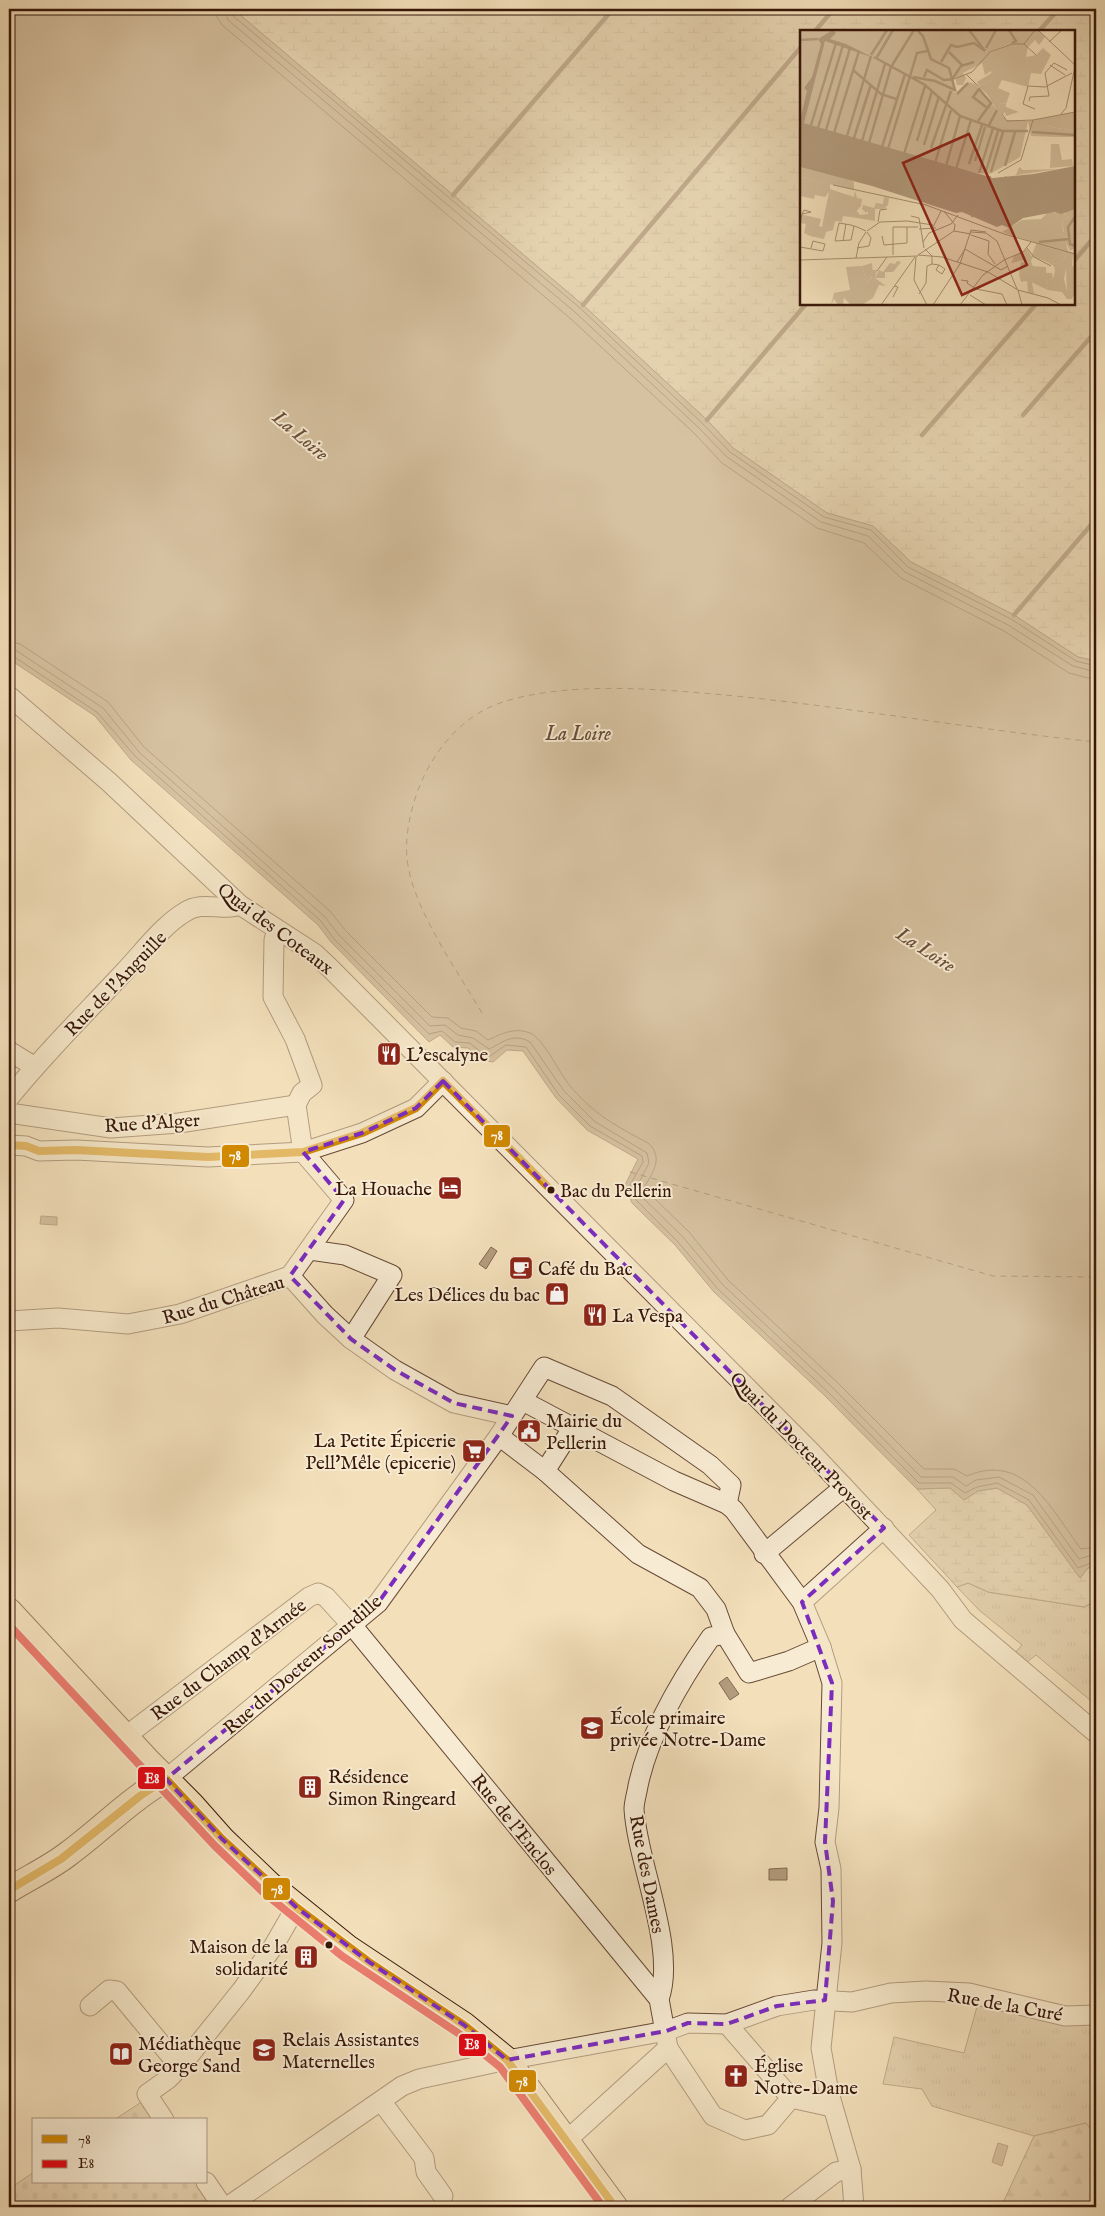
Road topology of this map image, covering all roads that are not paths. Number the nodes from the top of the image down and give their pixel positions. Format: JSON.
{"nodes":[{"id":1,"x":9,"y":696,"type":"edge"},
{"id":2,"x":240,"y":905,"type":"junction"},
{"id":3,"x":277,"y":930,"type":"junction"},
{"id":4,"x":9,"y":1050,"type":"edge"},
{"id":5,"x":35,"y":1067,"type":"junction"},
{"id":6,"x":443,"y":1081,"type":"junction"},
{"id":7,"x":9,"y":1098,"type":"edge"},
{"id":8,"x":299,"y":1099,"type":"junction"},
{"id":9,"x":9,"y":1113,"type":"edge"},
{"id":10,"x":9,"y":1145,"type":"edge"},
{"id":11,"x":512,"y":1151,"type":"joint"},
{"id":12,"x":304,"y":1152,"type":"junction"},
{"id":13,"x":310,"y":1250,"type":"junction"},
{"id":14,"x":290,"y":1276,"type":"junction"},
{"id":15,"x":9,"y":1321,"type":"edge"},
{"id":16,"x":351,"y":1339,"type":"junction"},
{"id":17,"x":517,"y":1408,"type":"junction"},
{"id":18,"x":573,"y":1427,"type":"junction"},
{"id":19,"x":499,"y":1436,"type":"junction"},
{"id":20,"x":545,"y":1471,"type":"junction"},
{"id":21,"x":844,"y":1487,"type":"junction"},
{"id":22,"x":727,"y":1504,"type":"junction"},
{"id":23,"x":884,"y":1528,"type":"junction"},
{"id":24,"x":764,"y":1554,"type":"junction"},
{"id":25,"x":802,"y":1602,"type":"junction"},
{"id":26,"x":9,"y":1611,"type":"edge"},
{"id":27,"x":351,"y":1624,"type":"junction"},
{"id":28,"x":725,"y":1634,"type":"junction"},
{"id":29,"x":821,"y":1647,"type":"junction"},
{"id":30,"x":1096,"y":1733,"type":"edge"},
{"id":31,"x":126,"y":1736,"type":"junction"},
{"id":32,"x":166,"y":1779,"type":"junction"},
{"id":33,"x":9,"y":1890,"type":"edge"},
{"id":34,"x":296,"y":1907,"type":"junction"},
{"id":35,"x":659,"y":1999,"type":"junction"},
{"id":36,"x":825,"y":2000,"type":"junction"},
{"id":37,"x":90,"y":2006,"type":"dead end"},
{"id":38,"x":1096,"y":2015,"type":"edge"},
{"id":39,"x":727,"y":2024,"type":"junction"},
{"id":40,"x":667,"y":2040,"type":"junction"},
{"id":41,"x":507,"y":2060,"type":"junction"},
{"id":42,"x":180,"y":2067,"type":"junction"},
{"id":43,"x":791,"y":2098,"type":"junction"},
{"id":44,"x":381,"y":2100,"type":"junction"},
{"id":45,"x":832,"y":2107,"type":"junction"},
{"id":46,"x":163,"y":2118,"type":"edge"},
{"id":47,"x":567,"y":2140,"type":"junction"},
{"id":48,"x":851,"y":2169,"type":"junction"},
{"id":49,"x":207,"y":2184,"type":"edge"},
{"id":50,"x":443,"y":2196,"type":"dead end"},
{"id":51,"x":222,"y":2207,"type":"edge"},
{"id":52,"x":227,"y":2207,"type":"edge"},
{"id":53,"x":614,"y":2207,"type":"edge"},
{"id":54,"x":790,"y":2207,"type":"edge"},
{"id":55,"x":854,"y":2207,"type":"edge"}],
"edges":[{"from":1,"to":2,"type":"street","name":"Quai des Coteaux"},
{"from":2,"to":3,"type":"street","name":"Quai des Coteaux"},
{"from":2,"to":5,"type":"street","name":"Rue de l'Anguille"},
{"from":3,"to":6,"type":"street","name":"Quai des Coteaux"},
{"from":3,"to":8,"type":"street"},
{"from":4,"to":5,"type":"street"},
{"from":5,"to":7,"type":"street","name":"Rue de l'Anguille"},
{"from":6,"to":11,"type":"street","name":"Quai des Coteaux"},
{"from":6,"to":12,"type":"street"},
{"from":8,"to":9,"type":"street","name":"Rue d'Alger"},
{"from":8,"to":12,"type":"street"},
{"from":10,"to":12,"type":"street"},
{"from":11,"to":21,"type":"street","name":"Quai du Docteur Provost"},
{"from":12,"to":13,"type":"street"},
{"from":13,"to":14,"type":"street"},
{"from":13,"to":16,"type":"street"},
{"from":14,"to":15,"type":"street","name":"Rue du Château"},
{"from":14,"to":16,"type":"street","name":"Rue du Château"},
{"from":16,"to":17,"type":"street","name":"Rue du Château"},
{"from":17,"to":18,"type":"street","name":"Rue du Château"},
{"from":17,"to":19,"type":"street","name":"Rue du Docteur Sourdille"},
{"from":17,"to":22,"type":"street","name":"Rue du Docteur Sourdille"},
{"from":18,"to":20,"type":"street"},
{"from":18,"to":22,"type":"street","name":"Rue du Château"},
{"from":19,"to":20,"type":"street"},
{"from":19,"to":27,"type":"street","name":"Rue du Docteur Sourdille"},
{"from":20,"to":28,"type":"street"},
{"from":21,"to":23,"type":"street","name":"Quai du Docteur Provost"},
{"from":21,"to":24,"type":"street"},
{"from":22,"to":24,"type":"street"},
{"from":23,"to":25,"type":"street"},
{"from":23,"to":30,"type":"street","name":"Quai du Docteur Provost"},
{"from":24,"to":25,"type":"street"},
{"from":25,"to":29,"type":"street"},
{"from":26,"to":31,"type":"main road"},
{"from":27,"to":31,"type":"street","name":"Rue du Champ d'Armée"},
{"from":27,"to":32,"type":"street","name":"Rue du Docteur Sourdille"},
{"from":27,"to":35,"type":"street","name":"Rue de l'Enclos"},
{"from":28,"to":29,"type":"street"},
{"from":28,"to":35,"type":"street","name":"Rue des Dames"},
{"from":29,"to":36,"type":"street"},
{"from":31,"to":32,"type":"main road"},
{"from":32,"to":33,"type":"main road"},
{"from":32,"to":34,"type":"main road"},
{"from":34,"to":41,"type":"main road"},
{"from":34,"to":42,"type":"street"},
{"from":35,"to":40,"type":"street","name":"Rue de l'Enclos"},
{"from":36,"to":38,"type":"street","name":"Rue de la Curé"},
{"from":36,"to":39,"type":"street","name":"Rue de la Curé"},
{"from":36,"to":45,"type":"street"},
{"from":37,"to":42,"type":"street"},
{"from":39,"to":40,"type":"street"},
{"from":39,"to":43,"type":"street"},
{"from":40,"to":41,"type":"street"},
{"from":40,"to":43,"type":"street"},
{"from":40,"to":47,"type":"street"},
{"from":41,"to":44,"type":"street"},
{"from":41,"to":47,"type":"main road"},
{"from":42,"to":46,"type":"street"},
{"from":43,"to":45,"type":"street"},
{"from":44,"to":50,"type":"street"},
{"from":44,"to":52,"type":"street"},
{"from":45,"to":48,"type":"street"},
{"from":47,"to":53,"type":"main road"},
{"from":48,"to":54,"type":"street"},
{"from":48,"to":55,"type":"street"},
{"from":49,"to":51,"type":"street"}]}
